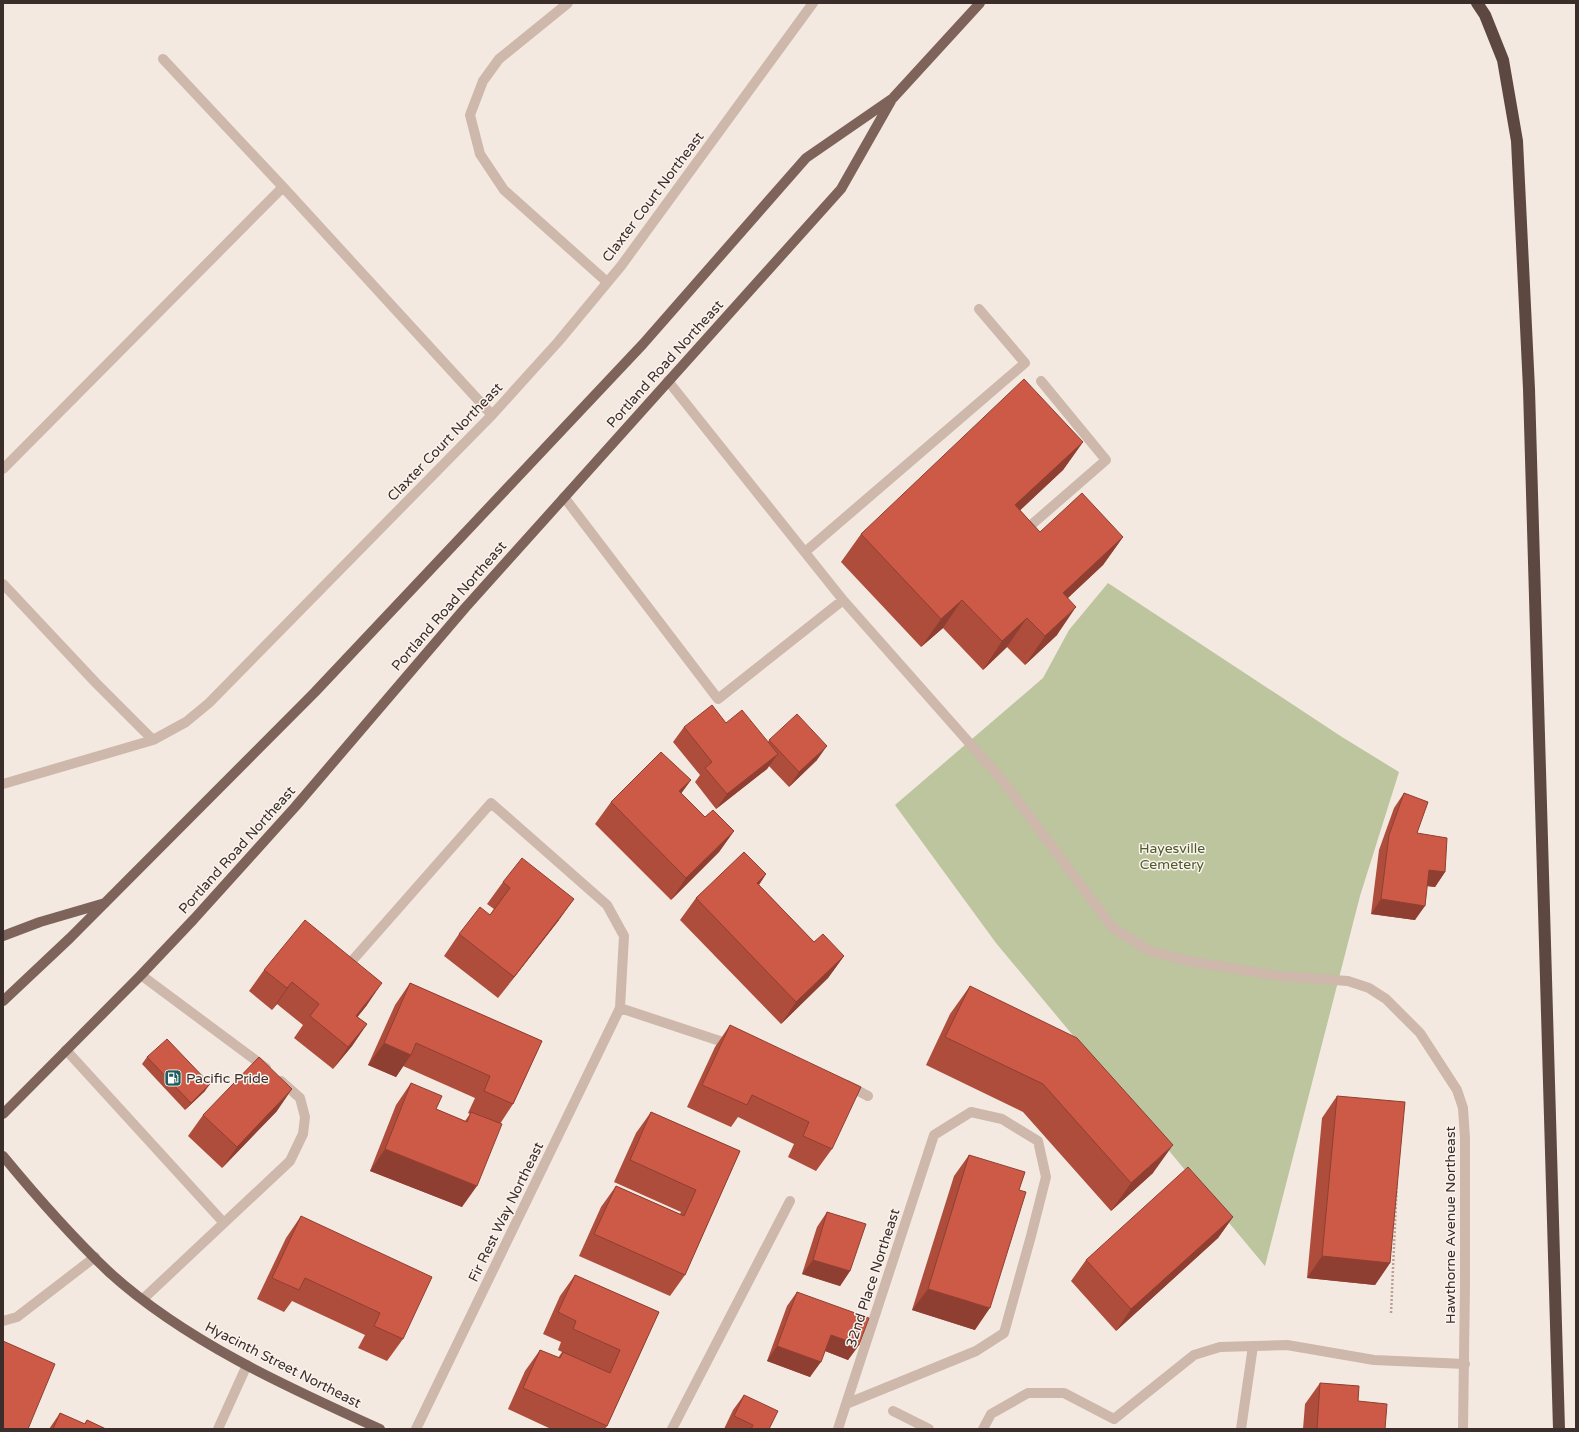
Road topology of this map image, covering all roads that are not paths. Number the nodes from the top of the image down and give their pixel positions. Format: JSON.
{"nodes":[{"id":1,"x":568,"y":3,"type":"edge"},
{"id":2,"x":813,"y":3,"type":"edge"},
{"id":3,"x":980,"y":3,"type":"edge"},
{"id":4,"x":1477,"y":3,"type":"edge"},
{"id":5,"x":163,"y":59,"type":"dead end"},
{"id":6,"x":893,"y":98,"type":"junction"},
{"id":7,"x":283,"y":187,"type":"junction"},
{"id":8,"x":607,"y":282,"type":"junction"},
{"id":9,"x":979,"y":309,"type":"dead end"},
{"id":10,"x":1041,"y":380,"type":"dead end"},
{"id":11,"x":668,"y":381,"type":"junction"},
{"id":12,"x":492,"y":415,"type":"junction"},
{"id":13,"x":3,"y":469,"type":"edge"},
{"id":14,"x":564,"y":497,"type":"junction"},
{"id":15,"x":1013,"y":541,"type":"edge"},
{"id":16,"x":805,"y":552,"type":"junction"},
{"id":17,"x":3,"y":584,"type":"edge"},
{"id":18,"x":843,"y":600,"type":"junction"},
{"id":19,"x":154,"y":740,"type":"junction"},
{"id":20,"x":3,"y":784,"type":"edge"},
{"id":21,"x":107,"y":902,"type":"junction"},
{"id":22,"x":3,"y":936,"type":"edge"},
{"id":23,"x":351,"y":962,"type":"edge"},
{"id":24,"x":140,"y":975,"type":"junction"},
{"id":25,"x":3,"y":1001,"type":"edge"},
{"id":26,"x":620,"y":1008,"type":"junction"},
{"id":27,"x":740,"y":1047,"type":"edge"},
{"id":28,"x":66,"y":1050,"type":"junction"},
{"id":29,"x":840,"y":1082,"type":"edge"},
{"id":30,"x":868,"y":1096,"type":"dead end"},
{"id":31,"x":3,"y":1114,"type":"edge"},
{"id":32,"x":3,"y":1156,"type":"edge"},
{"id":33,"x":790,"y":1202,"type":"dead end"},
{"id":34,"x":224,"y":1223,"type":"junction"},
{"id":35,"x":95,"y":1257,"type":"junction"},
{"id":36,"x":143,"y":1299,"type":"junction"},
{"id":37,"x":3,"y":1321,"type":"edge"},
{"id":38,"x":1253,"y":1346,"type":"junction"},
{"id":39,"x":1464,"y":1364,"type":"junction"},
{"id":40,"x":247,"y":1365,"type":"junction"},
{"id":41,"x":846,"y":1404,"type":"junction"},
{"id":42,"x":893,"y":1411,"type":"dead end"},
{"id":43,"x":218,"y":1429,"type":"edge"},
{"id":44,"x":380,"y":1429,"type":"edge"},
{"id":45,"x":416,"y":1429,"type":"edge"},
{"id":46,"x":672,"y":1429,"type":"edge"},
{"id":47,"x":838,"y":1429,"type":"edge"},
{"id":48,"x":929,"y":1429,"type":"edge"},
{"id":49,"x":983,"y":1429,"type":"edge"},
{"id":50,"x":1241,"y":1429,"type":"edge"},
{"id":51,"x":1463,"y":1429,"type":"edge"},
{"id":52,"x":1559,"y":1429,"type":"edge"}],
"edges":[{"from":1,"to":8,"type":"street"},
{"from":2,"to":8,"type":"street","name":"Claxter Court Northeast"},
{"from":3,"to":6,"type":"main road","name":"Portland Road Northeast"},
{"from":4,"to":52,"type":"highway"},
{"from":5,"to":7,"type":"street"},
{"from":6,"to":11,"type":"main road","name":"Portland Road Northeast"},
{"from":6,"to":21,"type":"main road","name":"Portland Road Northeast"},
{"from":7,"to":12,"type":"street"},
{"from":7,"to":13,"type":"street"},
{"from":8,"to":12,"type":"street","name":"Claxter Court Northeast"},
{"from":9,"to":16,"type":"street"},
{"from":10,"to":15,"type":"street"},
{"from":11,"to":14,"type":"main road","name":"Portland Road Northeast"},
{"from":11,"to":16,"type":"street","name":"Hawthorne Avenue Northeast"},
{"from":12,"to":19,"type":"street","name":"Claxter Court Northeast"},
{"from":14,"to":18,"type":"street"},
{"from":14,"to":24,"type":"main road","name":"Portland Road Northeast"},
{"from":16,"to":18,"type":"street","name":"Hawthorne Avenue Northeast"},
{"from":17,"to":19,"type":"street"},
{"from":18,"to":39,"type":"street","name":"Hawthorne Avenue Northeast"},
{"from":19,"to":20,"type":"street","name":"Claxter Court Northeast"},
{"from":21,"to":22,"type":"main road"},
{"from":21,"to":25,"type":"main road","name":"Portland Road Northeast"},
{"from":23,"to":26,"type":"street"},
{"from":24,"to":28,"type":"main road","name":"Portland Road Northeast"},
{"from":24,"to":34,"type":"street"},
{"from":26,"to":27,"type":"street"},
{"from":26,"to":45,"type":"street","name":"Fir Rest Way Northeast"},
{"from":28,"to":31,"type":"main road","name":"Portland Road Northeast"},
{"from":28,"to":34,"type":"street"},
{"from":29,"to":30,"type":"street"},
{"from":32,"to":35,"type":"main road","name":"Hyacinth Street Northeast"},
{"from":33,"to":46,"type":"street"},
{"from":34,"to":36,"type":"street"},
{"from":35,"to":36,"type":"main road","name":"Hyacinth Street Northeast"},
{"from":35,"to":37,"type":"street"},
{"from":36,"to":40,"type":"main road","name":"Hyacinth Street Northeast"},
{"from":38,"to":39,"type":"street"},
{"from":38,"to":49,"type":"street"},
{"from":38,"to":50,"type":"street"},
{"from":39,"to":51,"type":"street","name":"Hawthorne Avenue Northeast"},
{"from":40,"to":43,"type":"street"},
{"from":40,"to":44,"type":"main road","name":"Hyacinth Street Northeast"},
{"from":41,"to":41,"type":"street","name":"32nd Place Northeast"},
{"from":41,"to":47,"type":"street","name":"32nd Place Northeast"},
{"from":42,"to":48,"type":"street"}]}
